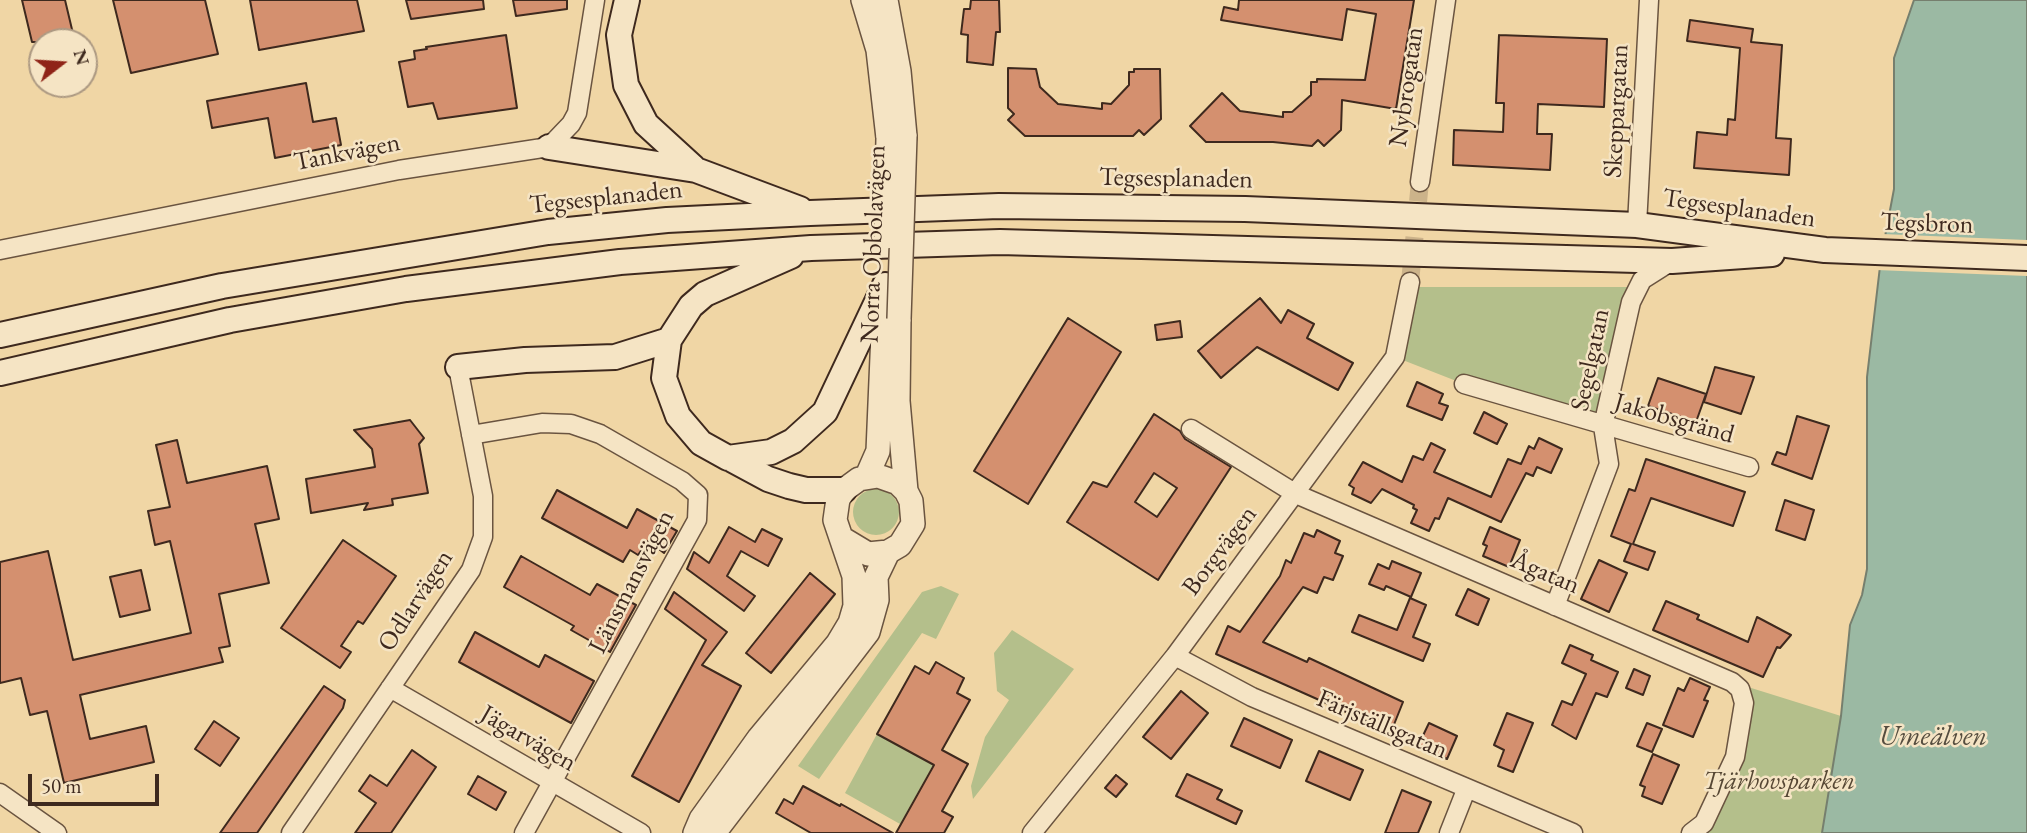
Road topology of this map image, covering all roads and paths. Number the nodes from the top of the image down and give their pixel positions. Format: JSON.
{"nodes":[{"id":1,"x":595,"y":0,"type":"edge"},
{"id":2,"x":627,"y":0,"type":"edge"},
{"id":3,"x":863,"y":0,"type":"edge"},
{"id":4,"x":886,"y":0,"type":"edge"},
{"id":5,"x":1446,"y":0,"type":"edge"},
{"id":6,"x":1649,"y":0,"type":"edge"},
{"id":7,"x":897,"y":137,"type":"junction"},
{"id":8,"x":549,"y":146,"type":"junction"},
{"id":9,"x":696,"y":170,"type":"junction"},
{"id":10,"x":1420,"y":182,"type":"tunnel mouth"},
{"id":11,"x":810,"y":213,"type":"junction"},
{"id":12,"x":1637,"y":225,"type":"junction"},
{"id":13,"x":811,"y":248,"type":"junction"},
{"id":14,"x":0,"y":250,"type":"edge"},
{"id":15,"x":1825,"y":250,"type":"junction"},
{"id":16,"x":2027,"y":258,"type":"edge"},
{"id":17,"x":1672,"y":261,"type":"junction"},
{"id":18,"x":1410,"y":282,"type":"tunnel mouth"},
{"id":19,"x":886,"y":285,"type":"joint"},
{"id":20,"x":884,"y":320,"type":"junction"},
{"id":21,"x":0,"y":335,"type":"edge"},
{"id":22,"x":669,"y":341,"type":"junction"},
{"id":23,"x":458,"y":368,"type":"joint"},
{"id":24,"x":0,"y":373,"type":"edge"},
{"id":25,"x":1464,"y":384,"type":"dead end"},
{"id":26,"x":1603,"y":426,"type":"junction"},
{"id":27,"x":1191,"y":429,"type":"dead end"},
{"id":28,"x":471,"y":435,"type":"junction"},
{"id":29,"x":728,"y":458,"type":"junction"},
{"id":30,"x":1749,"y":467,"type":"dead end"},
{"id":31,"x":867,"y":476,"type":"junction"},
{"id":32,"x":844,"y":489,"type":"junction"},
{"id":33,"x":906,"y":491,"type":"junction"},
{"id":34,"x":1296,"y":494,"type":"junction"},
{"id":35,"x":843,"y":539,"type":"junction"},
{"id":36,"x":888,"y":552,"type":"junction"},
{"id":37,"x":1555,"y":606,"type":"junction"},
{"id":38,"x":1175,"y":656,"type":"junction"},
{"id":39,"x":390,"y":688,"type":"junction"},
{"id":40,"x":551,"y":782,"type":"junction"},
{"id":41,"x":1466,"y":790,"type":"junction"},
{"id":42,"x":0,"y":793,"type":"edge"},
{"id":43,"x":57,"y":833,"type":"edge"},
{"id":44,"x":291,"y":833,"type":"edge"},
{"id":45,"x":524,"y":833,"type":"edge"},
{"id":46,"x":641,"y":833,"type":"edge"},
{"id":47,"x":695,"y":833,"type":"edge"},
{"id":48,"x":714,"y":833,"type":"edge"},
{"id":49,"x":1032,"y":833,"type":"edge"},
{"id":50,"x":1449,"y":833,"type":"edge"},
{"id":51,"x":1573,"y":833,"type":"edge"},
{"id":52,"x":1691,"y":833,"type":"edge"}],
"edges":[{"from":1,"to":8,"type":"street"},
{"from":2,"to":9,"type":"main road"},
{"from":3,"to":7,"type":"street","name":"Norra Obbolavägen"},
{"from":4,"to":7,"type":"street","name":"Norra Obbolavägen"},
{"from":5,"to":10,"type":"street","name":"Nybrogatan"},
{"from":6,"to":12,"type":"street","name":"Skeppargatan"},
{"from":7,"to":19,"type":"street","name":"Norra Obbolavägen","bridge":true},
{"from":7,"to":20,"type":"street","name":"Norra Obbolavägen","bridge":true},
{"from":8,"to":9,"type":"main road"},
{"from":8,"to":14,"type":"street","name":"Tankvägen"},
{"from":9,"to":11,"type":"main road"},
{"from":11,"to":12,"type":"main road","name":"Tegsesplanaden"},
{"from":11,"to":21,"type":"main road","name":"Tegsesplanaden"},
{"from":12,"to":15,"type":"main road","name":"Tegsesplanaden"},
{"from":13,"to":17,"type":"main road","name":"Tegsesplanaden"},
{"from":13,"to":22,"type":"main road"},
{"from":13,"to":24,"type":"main road","name":"Tegsesplanaden"},
{"from":15,"to":16,"type":"main road","name":"Tegsbron"},
{"from":15,"to":17,"type":"main road","name":"Tegsesplanaden"},
{"from":17,"to":26,"type":"street","name":"Segelgatan"},
{"from":18,"to":34,"type":"street","name":"Borgvägen"},
{"from":19,"to":20,"type":"main road"},
{"from":20,"to":29,"type":"main road"},
{"from":20,"to":31,"type":"street","name":"Norra Obbolavägen"},
{"from":20,"to":33,"type":"street","name":"Norra Obbolavägen"},
{"from":22,"to":23,"type":"main road"},
{"from":22,"to":29,"type":"main road"},
{"from":23,"to":28,"type":"street","name":"Odlarvägen"},
{"from":25,"to":26,"type":"street","name":"Jakobsgränd"},
{"from":26,"to":30,"type":"street","name":"Jakobsgränd"},
{"from":26,"to":37,"type":"street","name":"Segelgatan"},
{"from":27,"to":34,"type":"street","name":"Ågatan"},
{"from":28,"to":39,"type":"street","name":"Odlarvägen"},
{"from":28,"to":40,"type":"street","name":"Länsmansvägen"},
{"from":29,"to":32,"type":"main road"},
{"from":31,"to":32,"type":"street"},
{"from":31,"to":33,"type":"street"},
{"from":32,"to":35,"type":"street"},
{"from":33,"to":36,"type":"street","name":"Norra Obbolavägen"},
{"from":34,"to":37,"type":"street","name":"Ågatan"},
{"from":34,"to":38,"type":"street","name":"Borgvägen"},
{"from":35,"to":36,"type":"street"},
{"from":35,"to":47,"type":"street"},
{"from":36,"to":48,"type":"street","name":"Norra Obbolavägen"},
{"from":37,"to":52,"type":"street","name":"Ågatan"},
{"from":38,"to":41,"type":"street","name":"Färjställsgatan"},
{"from":38,"to":49,"type":"street","name":"Borgvägen"},
{"from":39,"to":40,"type":"street","name":"Jägarvägen"},
{"from":39,"to":44,"type":"street","name":"Odlarvägen"},
{"from":40,"to":45,"type":"street","name":"Länsmansvägen"},
{"from":40,"to":46,"type":"street","name":"Jägarvägen"},
{"from":41,"to":50,"type":"street"},
{"from":41,"to":51,"type":"street","name":"Färjställsgatan"},
{"from":42,"to":43,"type":"street"}]}
